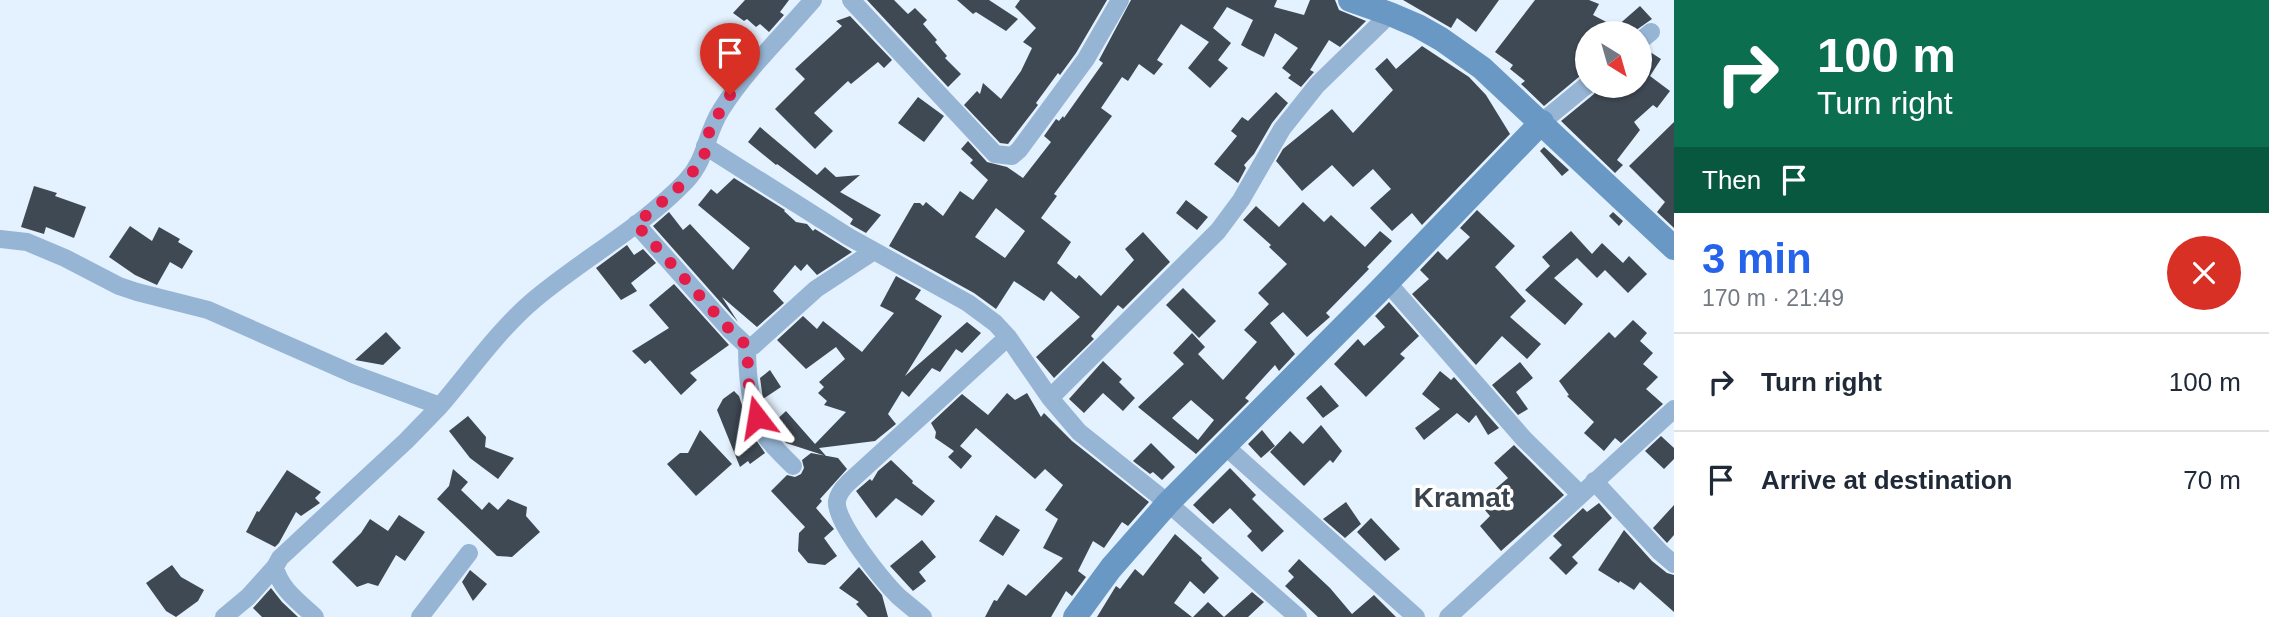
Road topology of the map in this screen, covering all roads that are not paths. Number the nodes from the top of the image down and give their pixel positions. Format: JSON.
{"nodes":[{"id":1,"x":813,"y":0,"type":"edge"},
{"id":2,"x":850,"y":0,"type":"edge"},
{"id":3,"x":1120,"y":0,"type":"edge"},
{"id":4,"x":1350,"y":0,"type":"edge"},
{"id":5,"x":1390,"y":14,"type":"junction"},
{"id":6,"x":1575,"y":95,"type":"edge"},
{"id":7,"x":1542,"y":122,"type":"junction"},
{"id":8,"x":705,"y":146,"type":"junction"},
{"id":9,"x":636,"y":224,"type":"junction"},
{"id":10,"x":0,"y":239,"type":"edge"},
{"id":11,"x":1674,"y":248,"type":"edge"},
{"id":12,"x":874,"y":251,"type":"junction"},
{"id":13,"x":1387,"y":282,"type":"junction"},
{"id":14,"x":1008,"y":337,"type":"junction"},
{"id":15,"x":747,"y":346,"type":"junction"},
{"id":16,"x":1049,"y":398,"type":"junction"},
{"id":17,"x":440,"y":407,"type":"junction"},
{"id":18,"x":1674,"y":409,"type":"edge"},
{"id":19,"x":1225,"y":446,"type":"junction"},
{"id":20,"x":793,"y":466,"type":"dead end"},
{"id":21,"x":1594,"y":481,"type":"junction"},
{"id":22,"x":1580,"y":494,"type":"junction"},
{"id":23,"x":1168,"y":503,"type":"junction"},
{"id":24,"x":469,"y":553,"type":"dead end"},
{"id":25,"x":1674,"y":564,"type":"edge"},
{"id":26,"x":275,"y":568,"type":"junction"},
{"id":27,"x":224,"y":617,"type":"edge"},
{"id":28,"x":315,"y":617,"type":"edge"},
{"id":29,"x":420,"y":617,"type":"edge"},
{"id":30,"x":923,"y":617,"type":"edge"},
{"id":31,"x":1075,"y":617,"type":"edge"},
{"id":32,"x":1298,"y":617,"type":"edge"},
{"id":33,"x":1416,"y":617,"type":"edge"},
{"id":34,"x":1448,"y":617,"type":"edge"}],
"edges":[{"from":1,"to":8,"type":"street"},
{"from":2,"to":3,"type":"street"},
{"from":4,"to":5,"type":"street"},
{"from":5,"to":7,"type":"street"},
{"from":5,"to":16,"type":"street"},
{"from":6,"to":7,"type":"street"},
{"from":7,"to":11,"type":"street"},
{"from":7,"to":13,"type":"street"},
{"from":8,"to":9,"type":"street"},
{"from":8,"to":12,"type":"street"},
{"from":9,"to":15,"type":"street"},
{"from":9,"to":17,"type":"street"},
{"from":10,"to":17,"type":"street"},
{"from":12,"to":14,"type":"street"},
{"from":12,"to":15,"type":"street"},
{"from":13,"to":19,"type":"street"},
{"from":13,"to":22,"type":"street"},
{"from":14,"to":16,"type":"street"},
{"from":14,"to":30,"type":"street"},
{"from":15,"to":20,"type":"street"},
{"from":16,"to":23,"type":"street"},
{"from":17,"to":26,"type":"street"},
{"from":18,"to":21,"type":"street"},
{"from":19,"to":23,"type":"street"},
{"from":19,"to":33,"type":"street"},
{"from":21,"to":22,"type":"street"},
{"from":21,"to":25,"type":"street"},
{"from":22,"to":34,"type":"street"},
{"from":23,"to":31,"type":"street"},
{"from":23,"to":32,"type":"street"},
{"from":24,"to":29,"type":"street"},
{"from":26,"to":27,"type":"street"},
{"from":26,"to":28,"type":"street"}]}
